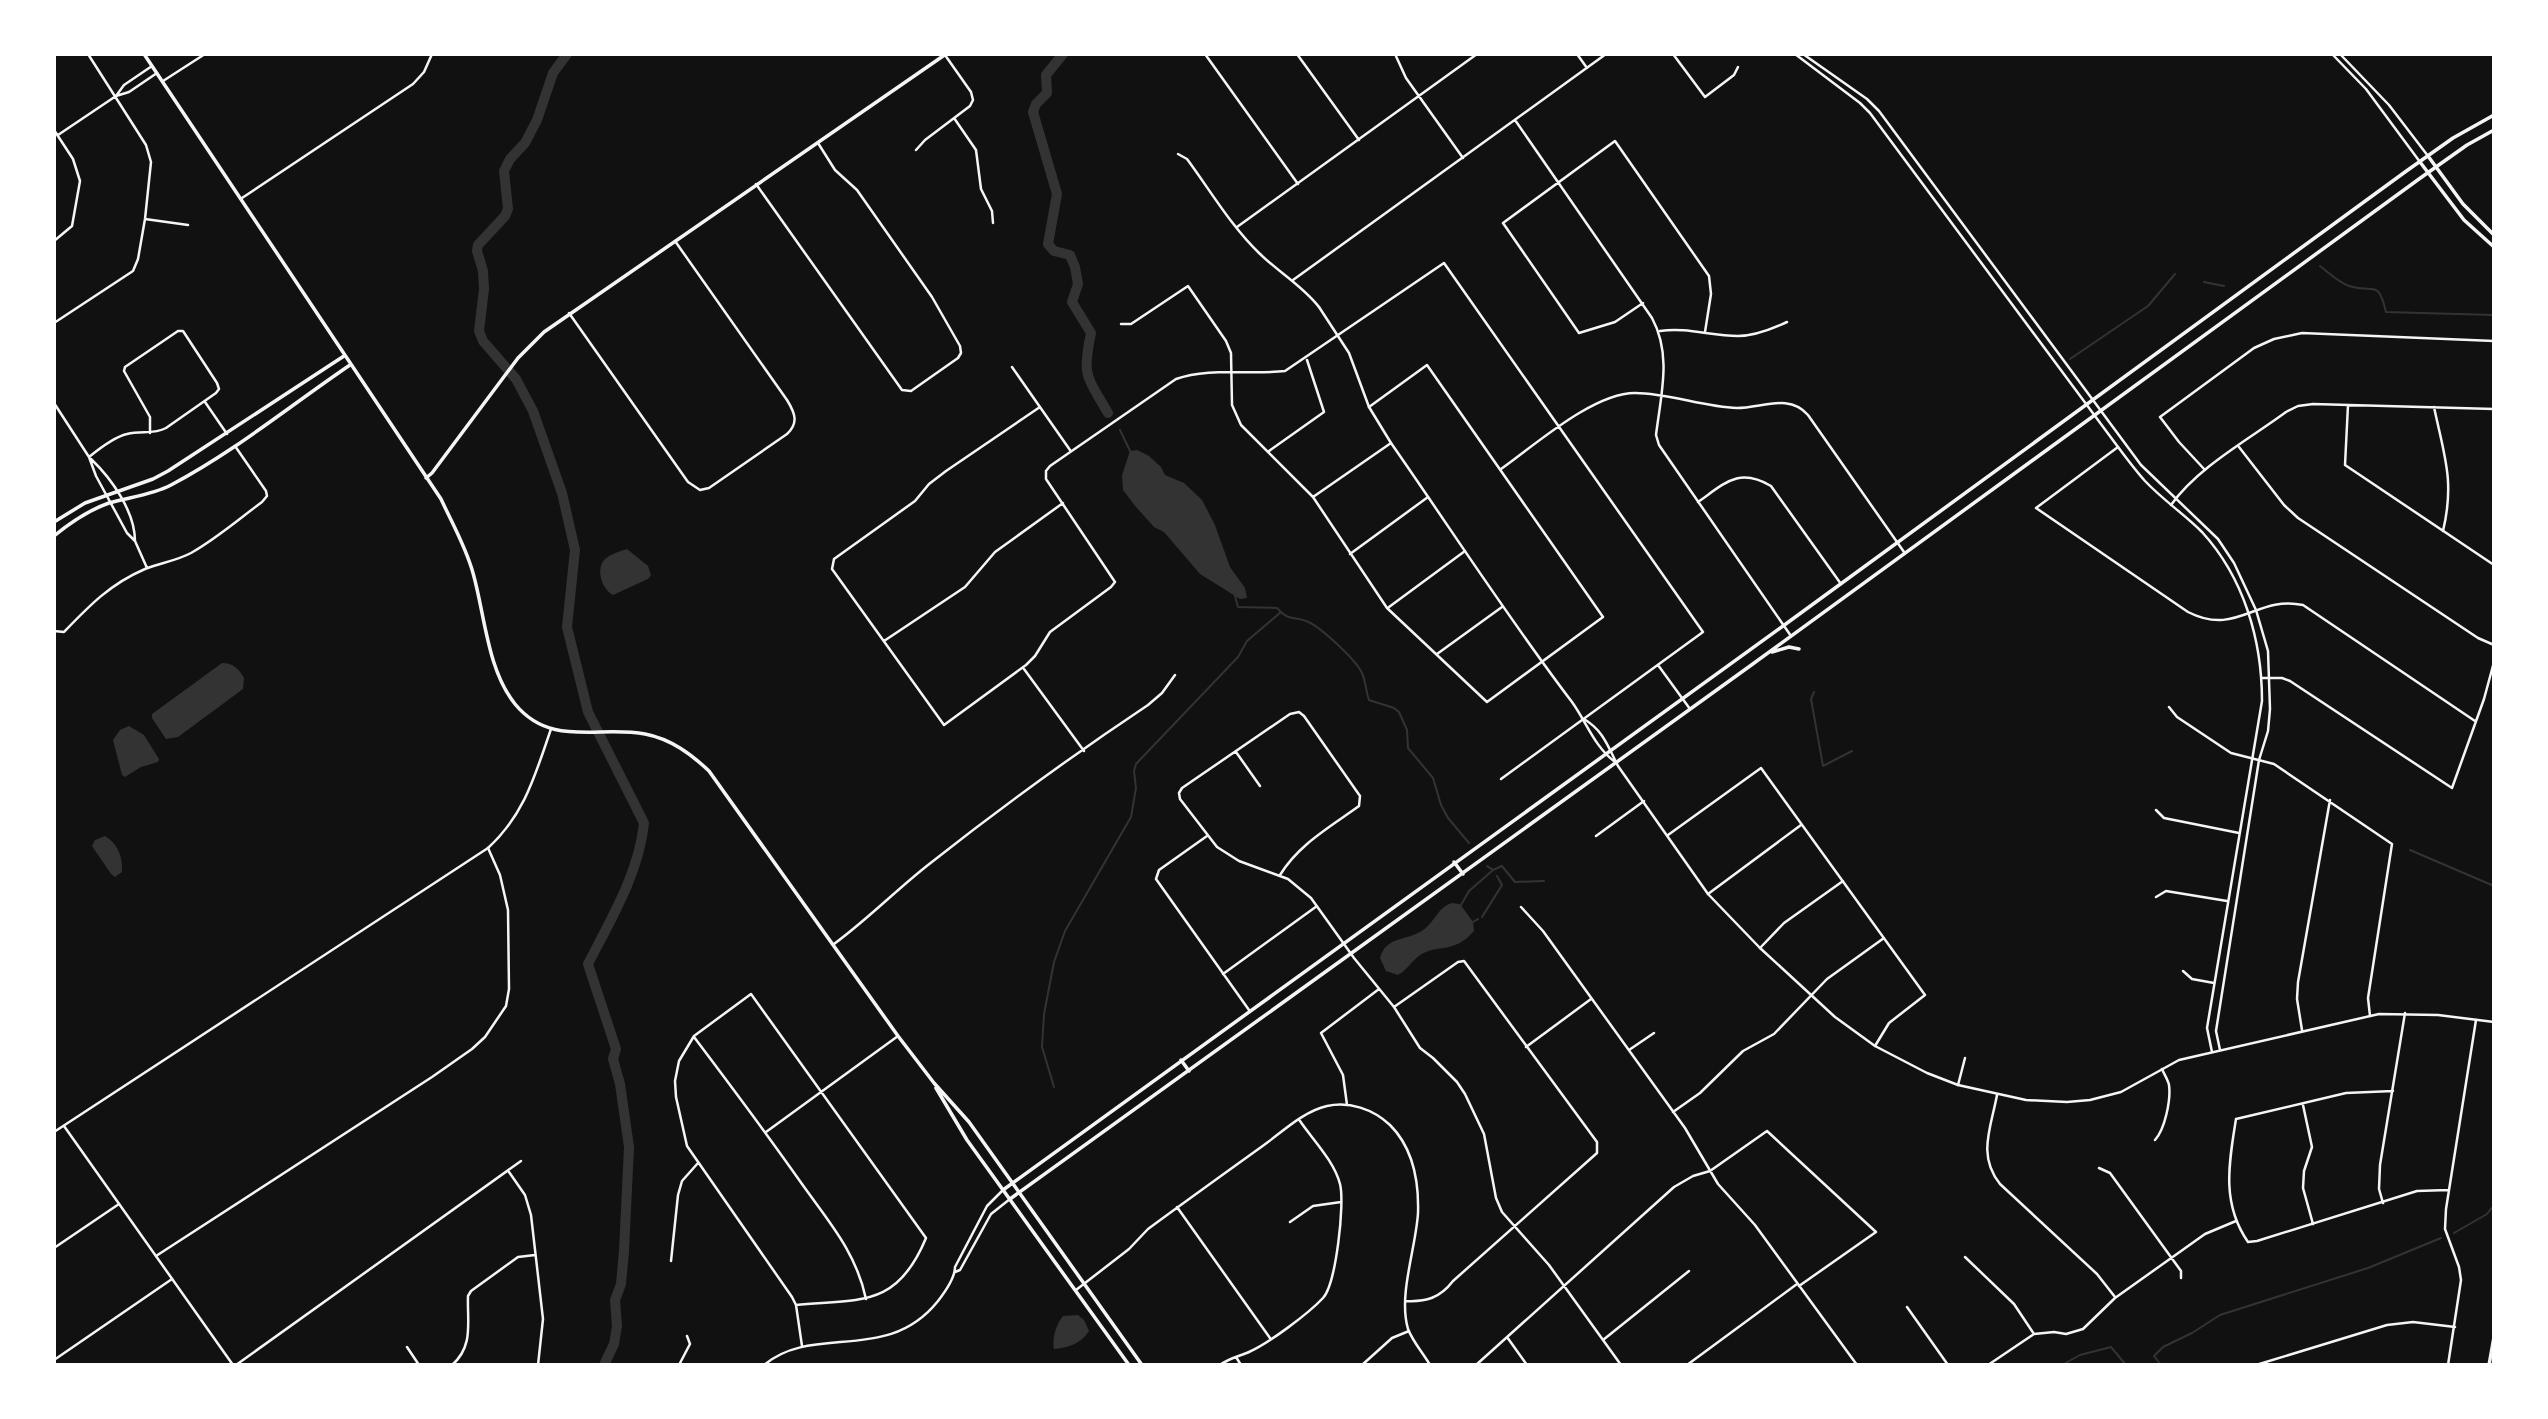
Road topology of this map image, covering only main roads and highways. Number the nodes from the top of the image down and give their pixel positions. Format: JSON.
{"nodes":[{"id":1,"x":144,"y":54,"type":"edge"},
{"id":2,"x":945,"y":55,"type":"edge"},
{"id":3,"x":2494,"y":115,"type":"edge"},
{"id":4,"x":2494,"y":130,"type":"edge"},
{"id":5,"x":2428,"y":156,"type":"junction"},
{"id":6,"x":2420,"y":162,"type":"junction"},
{"id":7,"x":2436,"y":167,"type":"junction"},
{"id":8,"x":2428,"y":173,"type":"junction"},
{"id":9,"x":2494,"y":235,"type":"edge"},
{"id":10,"x":2493,"y":246,"type":"edge"},
{"id":11,"x":344,"y":356,"type":"junction"},
{"id":12,"x":350,"y":365,"type":"junction"},
{"id":13,"x":2007,"y":462,"type":"junction"},
{"id":14,"x":2014,"y":472,"type":"junction"},
{"id":15,"x":426,"y":478,"type":"junction"},
{"id":16,"x":54,"y":522,"type":"edge"},
{"id":17,"x":54,"y":536,"type":"edge"},
{"id":18,"x":1799,"y":649,"type":"dead end"},
{"id":19,"x":1764,"y":656,"type":"junction"},
{"id":20,"x":1454,"y":862,"type":"junction"},
{"id":21,"x":1463,"y":874,"type":"junction"},
{"id":22,"x":1181,"y":1060,"type":"junction"},
{"id":23,"x":1189,"y":1071,"type":"junction"},
{"id":24,"x":934,"y":1083,"type":"junction"},
{"id":25,"x":1012,"y":1184,"type":"junction"},
{"id":26,"x":1003,"y":1189,"type":"junction"},
{"id":27,"x":1018,"y":1193,"type":"junction"},
{"id":28,"x":1010,"y":1199,"type":"junction"},
{"id":29,"x":2494,"y":1337,"type":"edge"},
{"id":30,"x":1129,"y":1365,"type":"edge"},
{"id":31,"x":1142,"y":1365,"type":"edge"},
{"id":32,"x":2489,"y":1365,"type":"edge"}],
"edges":[{"from":1,"to":11,"type":"main road"},
{"from":2,"to":15,"type":"main road"},
{"from":3,"to":5,"type":"main road"},
{"from":4,"to":7,"type":"main road"},
{"from":5,"to":6,"type":"main road"},
{"from":5,"to":7,"type":"main road"},
{"from":6,"to":8,"type":"main road"},
{"from":6,"to":13,"type":"main road"},
{"from":7,"to":8,"type":"main road"},
{"from":7,"to":9,"type":"main road"},
{"from":8,"to":10,"type":"main road"},
{"from":8,"to":14,"type":"main road"},
{"from":11,"to":12,"type":"main road"},
{"from":11,"to":16,"type":"main road"},
{"from":12,"to":15,"type":"main road"},
{"from":12,"to":17,"type":"main road"},
{"from":13,"to":14,"type":"main road"},
{"from":13,"to":20,"type":"main road"},
{"from":14,"to":19,"type":"main road"},
{"from":15,"to":24,"type":"main road"},
{"from":18,"to":19,"type":"main road"},
{"from":19,"to":21,"type":"main road"},
{"from":20,"to":21,"type":"main road"},
{"from":20,"to":22,"type":"main road"},
{"from":21,"to":23,"type":"main road"},
{"from":22,"to":23,"type":"main road"},
{"from":22,"to":25,"type":"main road"},
{"from":23,"to":27,"type":"main road"},
{"from":24,"to":25,"type":"main road"},
{"from":24,"to":26,"type":"main road"},
{"from":25,"to":26,"type":"main road"},
{"from":25,"to":27,"type":"main road"},
{"from":26,"to":28,"type":"main road"},
{"from":27,"to":28,"type":"main road"},
{"from":27,"to":31,"type":"main road"},
{"from":28,"to":30,"type":"main road"},
{"from":29,"to":32,"type":"main road"}]}
